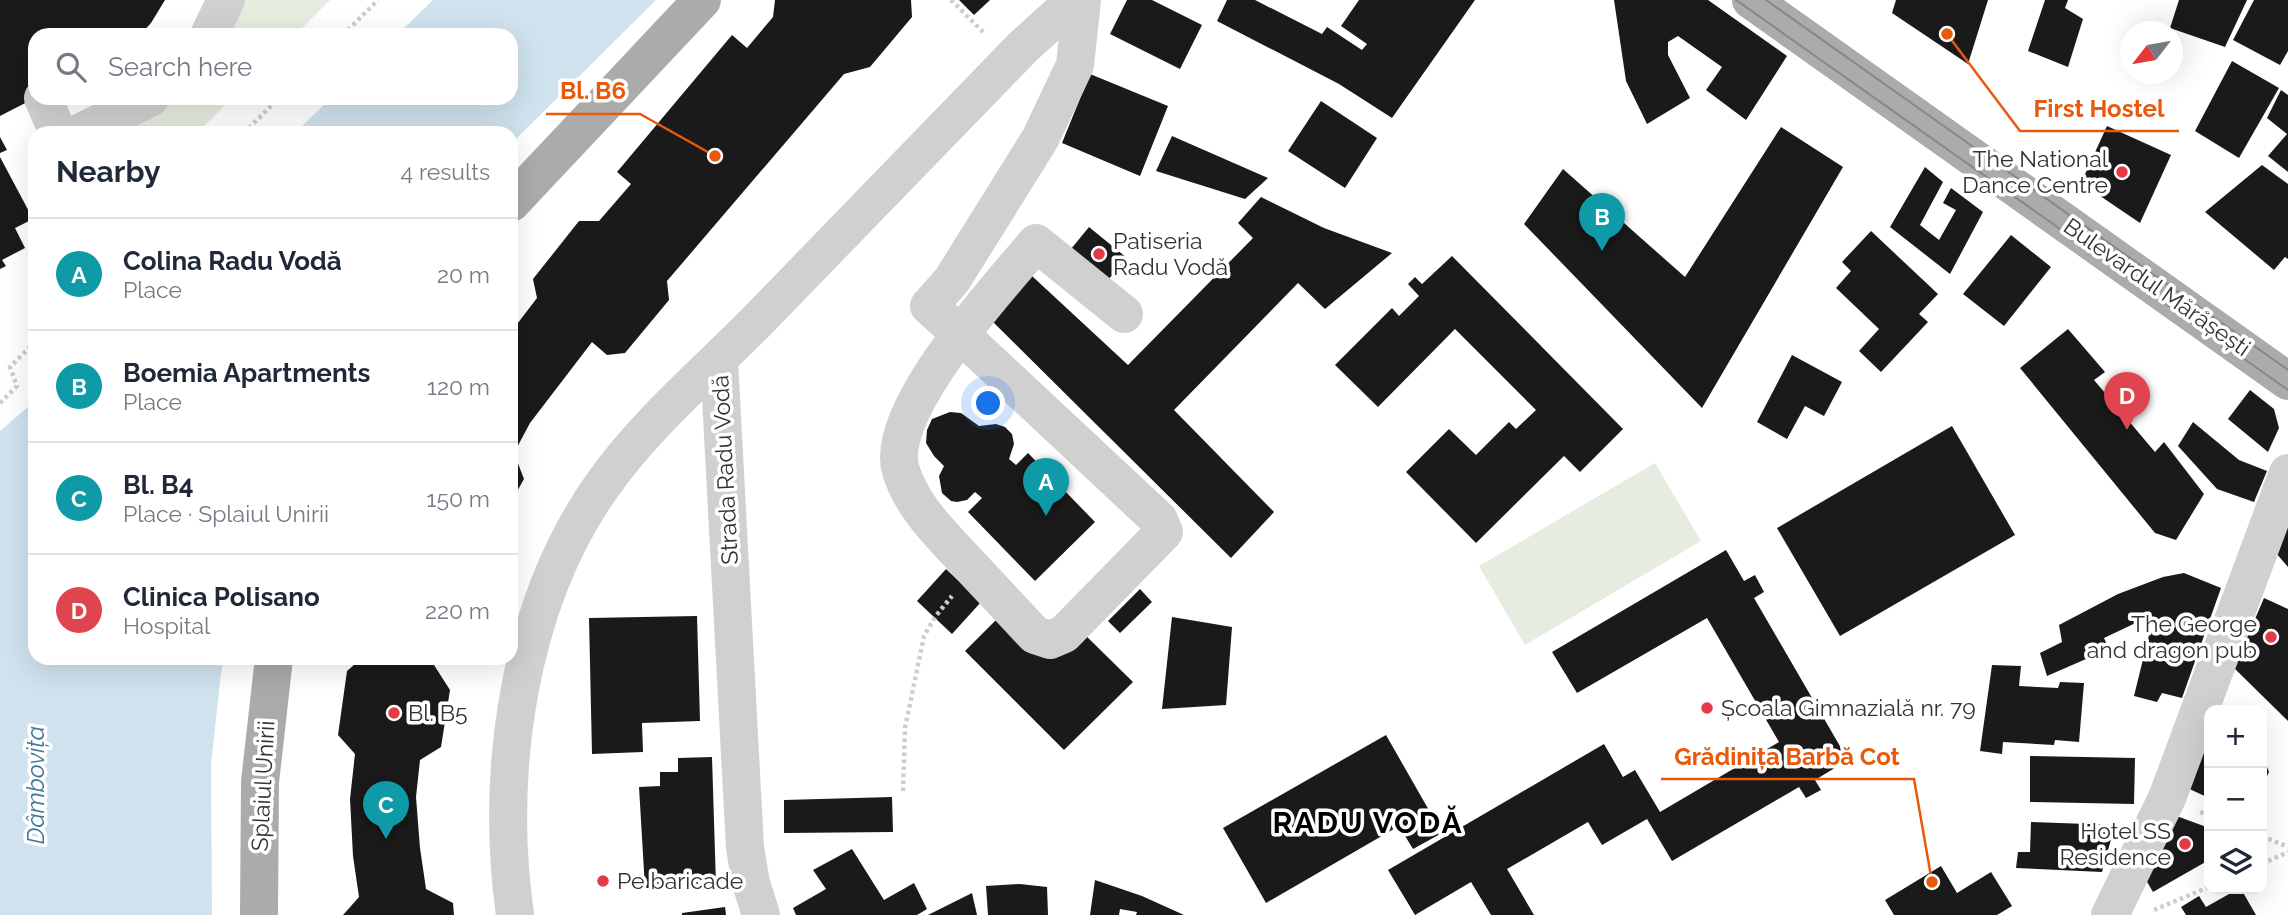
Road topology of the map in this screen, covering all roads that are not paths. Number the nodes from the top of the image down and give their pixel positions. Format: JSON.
{"nodes":[{"id":1,"x":226,"y":0,"type":"edge"},
{"id":2,"x":702,"y":0,"type":"edge"},
{"id":3,"x":1075,"y":0,"type":"edge"},
{"id":4,"x":1082,"y":0,"type":"edge"},
{"id":5,"x":1751,"y":0,"type":"edge"},
{"id":6,"x":212,"y":28,"type":"edge"},
{"id":7,"x":46,"y":105,"type":"edge"},
{"id":8,"x":135,"y":105,"type":"edge"},
{"id":9,"x":55,"y":126,"type":"edge"},
{"id":10,"x":93,"y":126,"type":"edge"},
{"id":11,"x":518,"y":196,"type":"edge"},
{"id":12,"x":1124,"y":314,"type":"dead end"},
{"id":13,"x":960,"y":334,"type":"junction"},
{"id":14,"x":719,"y":360,"type":"junction"},
{"id":15,"x":2288,"y":380,"type":"edge"},
{"id":16,"x":2288,"y":473,"type":"edge"},
{"id":17,"x":273,"y":665,"type":"edge"},
{"id":18,"x":259,"y":915,"type":"edge"},
{"id":19,"x":515,"y":915,"type":"edge"},
{"id":20,"x":761,"y":915,"type":"edge"},
{"id":21,"x":2110,"y":915,"type":"edge"}],
"edges":[{"from":1,"to":6,"type":"street"},
{"from":2,"to":11,"type":"main road"},
{"from":3,"to":14,"type":"street","name":"Strada Radu Vodă"},
{"from":4,"to":13,"type":"street"},
{"from":5,"to":15,"type":"main road","name":"Bulevardul Mărășești"},
{"from":7,"to":9,"type":"street"},
{"from":8,"to":10,"type":"street"},
{"from":12,"to":13,"type":"street"},
{"from":13,"to":13,"type":"street"},
{"from":14,"to":19,"type":"street"},
{"from":14,"to":20,"type":"street","name":"Strada Radu Vodă"},
{"from":16,"to":21,"type":"street"},
{"from":17,"to":18,"type":"main road","name":"Splaiul Unirii"}]}
